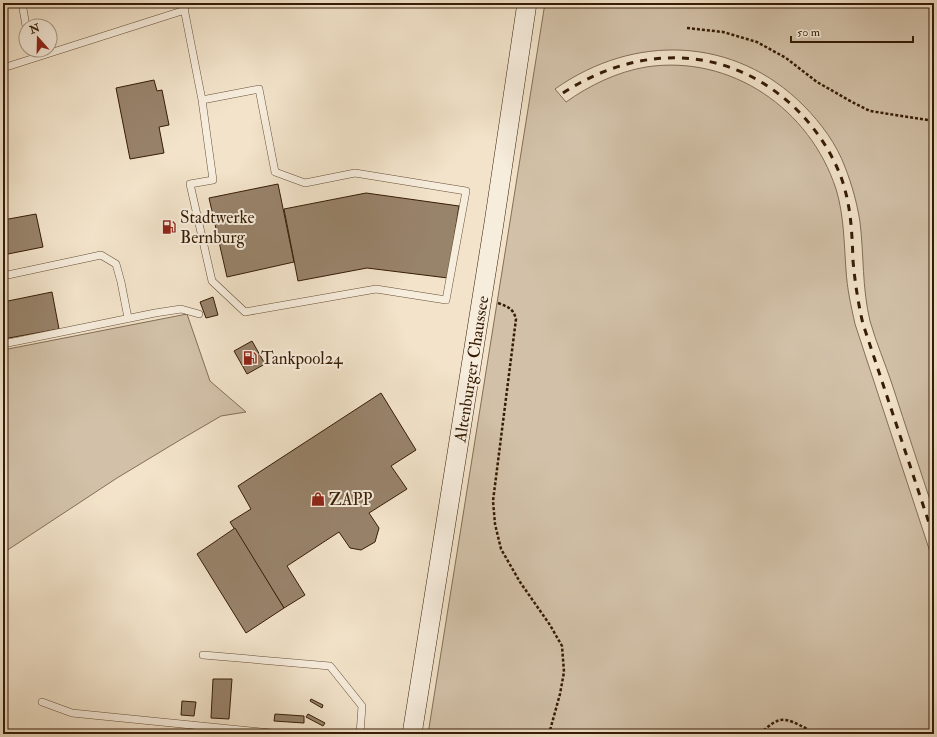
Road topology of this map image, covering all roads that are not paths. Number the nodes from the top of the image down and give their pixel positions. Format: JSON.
{"nodes":[{"id":1,"x":22,"y":3,"type":"edge"},
{"id":2,"x":527,"y":3,"type":"edge"},
{"id":3,"x":184,"y":6,"type":"edge"},
{"id":4,"x":25,"y":18,"type":"edge"},
{"id":5,"x":58,"y":49,"type":"edge"},
{"id":6,"x":32,"y":58,"type":"edge"},
{"id":7,"x":3,"y":68,"type":"edge"},
{"id":8,"x":202,"y":100,"type":"junction"},
{"id":9,"x":3,"y":276,"type":"edge"},
{"id":10,"x":199,"y":314,"type":"dead end"},
{"id":11,"x":128,"y":318,"type":"junction"},
{"id":12,"x":3,"y":344,"type":"edge"},
{"id":13,"x":203,"y":655,"type":"dead end"},
{"id":14,"x":42,"y":702,"type":"dead end"},
{"id":15,"x":281,"y":734,"type":"edge"},
{"id":16,"x":360,"y":734,"type":"edge"},
{"id":17,"x":412,"y":734,"type":"edge"}],
"edges":[{"from":1,"to":4,"type":"lane"},
{"from":2,"to":17,"type":"main road","name":"Altenburger Chaussee"},
{"from":3,"to":5,"type":"lane"},
{"from":3,"to":8,"type":"lane"},
{"from":6,"to":7,"type":"lane"},
{"from":8,"to":8,"type":"lane"},
{"from":9,"to":11,"type":"lane"},
{"from":10,"to":11,"type":"lane"},
{"from":11,"to":12,"type":"lane"},
{"from":13,"to":16,"type":"lane"},
{"from":14,"to":15,"type":"lane"}]}
